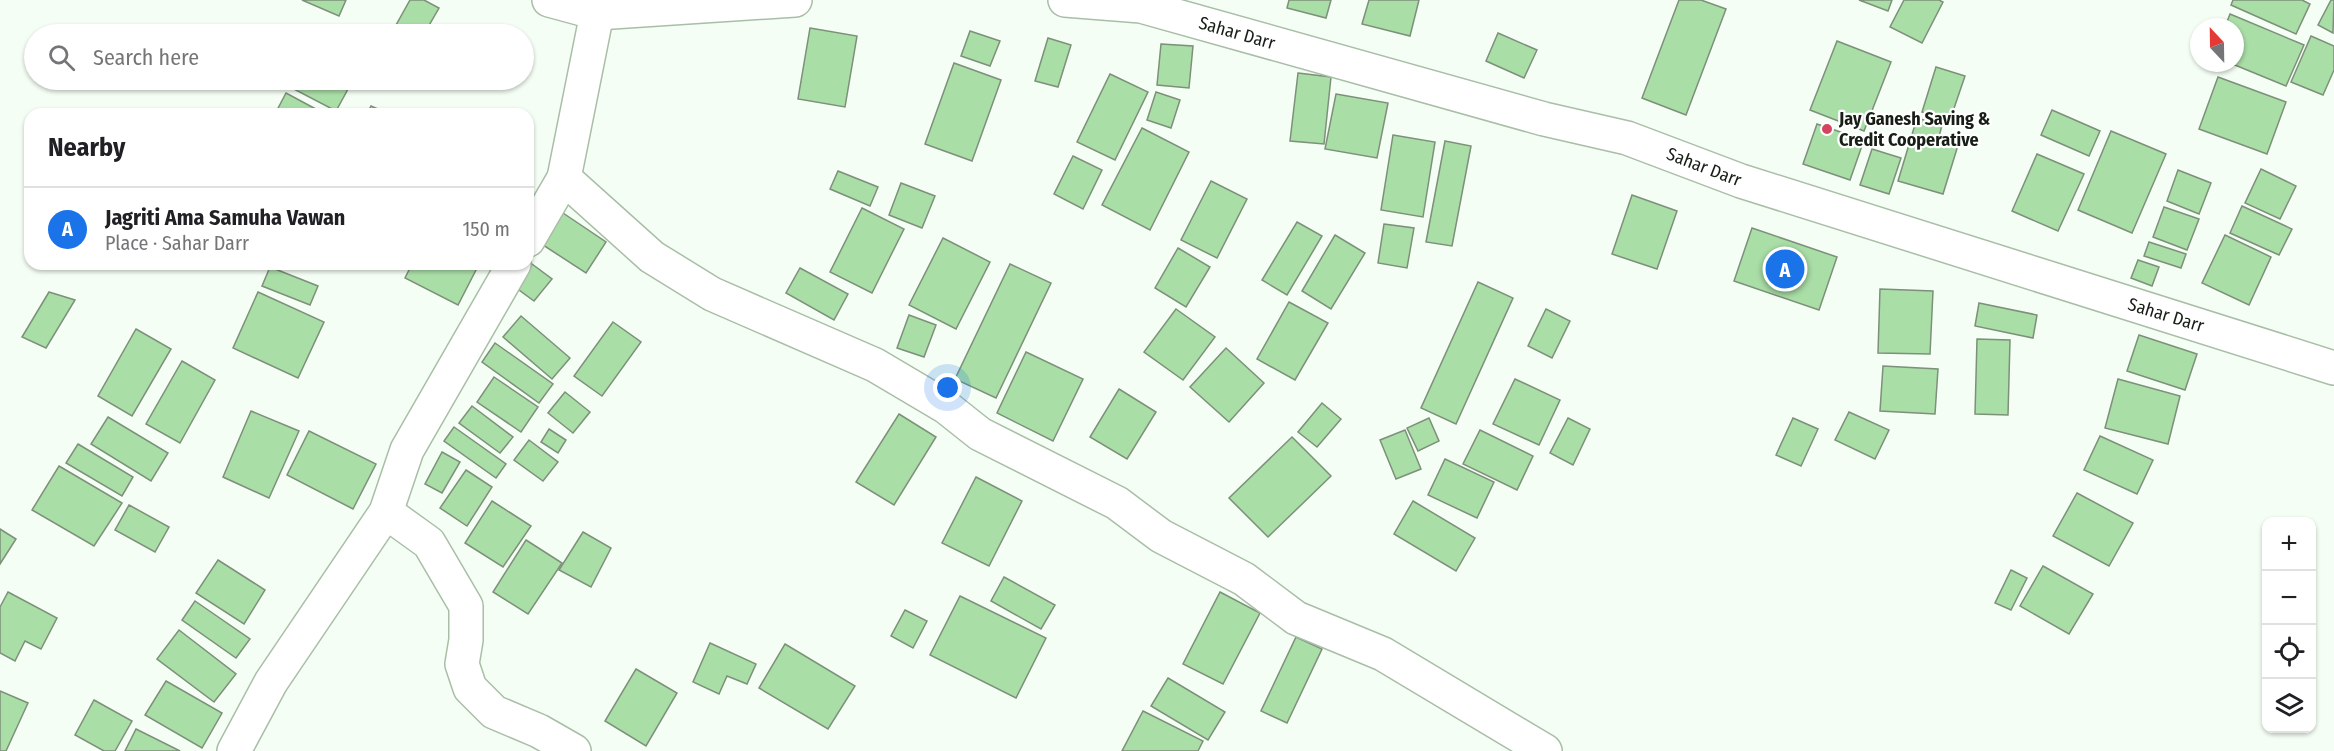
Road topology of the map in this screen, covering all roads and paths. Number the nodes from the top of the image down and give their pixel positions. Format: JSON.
{"nodes":[{"id":1,"x":549,"y":0,"type":"edge"},
{"id":2,"x":795,"y":0,"type":"edge"},
{"id":3,"x":1065,"y":0,"type":"edge"},
{"id":4,"x":600,"y":7,"type":"edge"},
{"id":5,"x":564,"y":178,"type":"junction"},
{"id":6,"x":534,"y":230,"type":"edge"},
{"id":7,"x":511,"y":270,"type":"edge"},
{"id":8,"x":2334,"y":368,"type":"edge"},
{"id":9,"x":386,"y":512,"type":"junction"},
{"id":10,"x":234,"y":751,"type":"edge"},
{"id":11,"x":574,"y":751,"type":"edge"},
{"id":12,"x":1545,"y":751,"type":"edge"}],
"edges":[{"from":1,"to":4,"type":"street"},
{"from":2,"to":4,"type":"street"},
{"from":3,"to":8,"type":"street","name":"Sahar Darr"},
{"from":4,"to":5,"type":"street"},
{"from":5,"to":6,"type":"street"},
{"from":5,"to":12,"type":"street"},
{"from":7,"to":9,"type":"street"},
{"from":9,"to":10,"type":"street"},
{"from":9,"to":11,"type":"street"}]}
